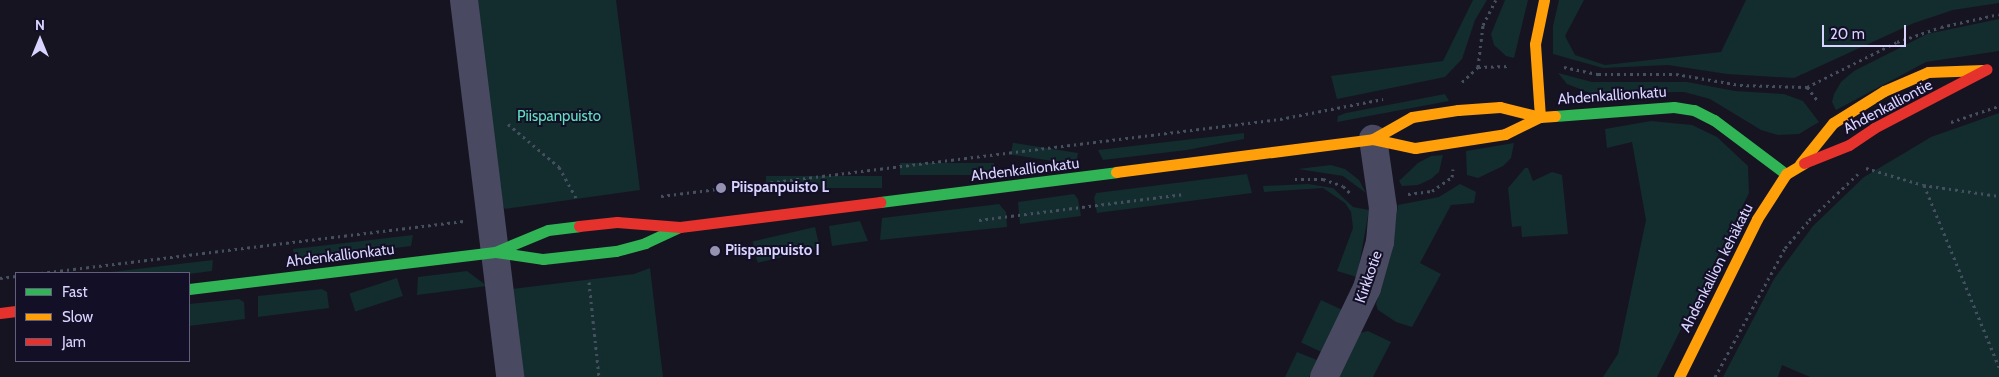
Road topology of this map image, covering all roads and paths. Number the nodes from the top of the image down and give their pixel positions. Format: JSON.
{"nodes":[{"id":1,"x":464,"y":0,"type":"edge"},
{"id":2,"x":1496,"y":0,"type":"edge"},
{"id":3,"x":1544,"y":0,"type":"edge"},
{"id":4,"x":1999,"y":14,"type":"edge"},
{"id":5,"x":1536,"y":66,"type":"junction"},
{"id":6,"x":1478,"y":67,"type":"junction"},
{"id":7,"x":1999,"y":68,"type":"edge"},
{"id":8,"x":1987,"y":70,"type":"junction"},
{"id":9,"x":1460,"y":84,"type":"dead end"},
{"id":10,"x":1394,"y":97,"type":"dead end"},
{"id":11,"x":476,"y":100,"type":"junction"},
{"id":12,"x":1999,"y":106,"type":"edge"},
{"id":13,"x":1540,"y":116,"type":"junction"},
{"id":14,"x":1949,"y":123,"type":"dead end"},
{"id":15,"x":1373,"y":139,"type":"junction"},
{"id":16,"x":1874,"y":162,"type":"dead end"},
{"id":17,"x":1800,"y":164,"type":"junction"},
{"id":18,"x":1865,"y":168,"type":"junction"},
{"id":19,"x":1786,"y":174,"type":"junction"},
{"id":20,"x":1924,"y":185,"type":"junction"},
{"id":21,"x":655,"y":196,"type":"dead end"},
{"id":22,"x":1999,"y":196,"type":"edge"},
{"id":23,"x":579,"y":206,"type":"dead end"},
{"id":24,"x":490,"y":218,"type":"junction"},
{"id":25,"x":680,"y":228,"type":"junction"},
{"id":26,"x":494,"y":252,"type":"junction"},
{"id":27,"x":49,"y":272,"type":"edge"},
{"id":28,"x":15,"y":276,"type":"edge"},
{"id":29,"x":0,"y":278,"type":"edge"},
{"id":30,"x":190,"y":290,"type":"edge"},
{"id":31,"x":15,"y":311,"type":"edge"},
{"id":32,"x":0,"y":313,"type":"edge"},
{"id":33,"x":596,"y":336,"type":"dead end"},
{"id":34,"x":1999,"y":367,"type":"edge"},
{"id":35,"x":510,"y":377,"type":"edge"},
{"id":36,"x":599,"y":377,"type":"edge"},
{"id":37,"x":1324,"y":377,"type":"edge"},
{"id":38,"x":1678,"y":377,"type":"edge"},
{"id":39,"x":1715,"y":377,"type":"edge"}],
"edges":[{"from":1,"to":11,"type":"street"},
{"from":2,"to":6,"type":"path"},
{"from":3,"to":5,"type":"street"},
{"from":4,"to":5,"type":"path"},
{"from":5,"to":6,"type":"path"},
{"from":5,"to":13,"type":"street"},
{"from":6,"to":9,"type":"path"},
{"from":7,"to":8,"type":"street","name":"Ahdenkalliontie"},
{"from":8,"to":17,"type":"street","name":"Ahdenkalliontie"},
{"from":8,"to":17,"type":"street","name":"Ahdenkalliontie"},
{"from":10,"to":21,"type":"path"},
{"from":11,"to":23,"type":"path"},
{"from":11,"to":24,"type":"street"},
{"from":12,"to":14,"type":"path"},
{"from":13,"to":15,"type":"street","name":"Ahdenkallionkatu"},
{"from":13,"to":15,"type":"street","name":"Ahdenkallionkatu"},
{"from":13,"to":19,"type":"street","name":"Ahdenkallionkatu"},
{"from":15,"to":25,"type":"street","name":"Ahdenkallionkatu"},
{"from":15,"to":37,"type":"street","name":"Kirkkotie"},
{"from":16,"to":18,"type":"path"},
{"from":17,"to":19,"type":"street","name":"Ahdenkalliontie"},
{"from":18,"to":20,"type":"path"},
{"from":18,"to":39,"type":"path"},
{"from":19,"to":38,"type":"street","name":"Ahdenkallion kehäkatu"},
{"from":20,"to":22,"type":"path"},
{"from":20,"to":34,"type":"path"},
{"from":24,"to":26,"type":"street"},
{"from":24,"to":27,"type":"path"},
{"from":25,"to":26,"type":"street","name":"Ahdenkallionkatu"},
{"from":25,"to":26,"type":"street","name":"Ahdenkallionkatu"},
{"from":26,"to":30,"type":"street","name":"Ahdenkallionkatu"},
{"from":26,"to":35,"type":"street"},
{"from":28,"to":29,"type":"path"},
{"from":31,"to":32,"type":"street"},
{"from":33,"to":36,"type":"path"}]}
